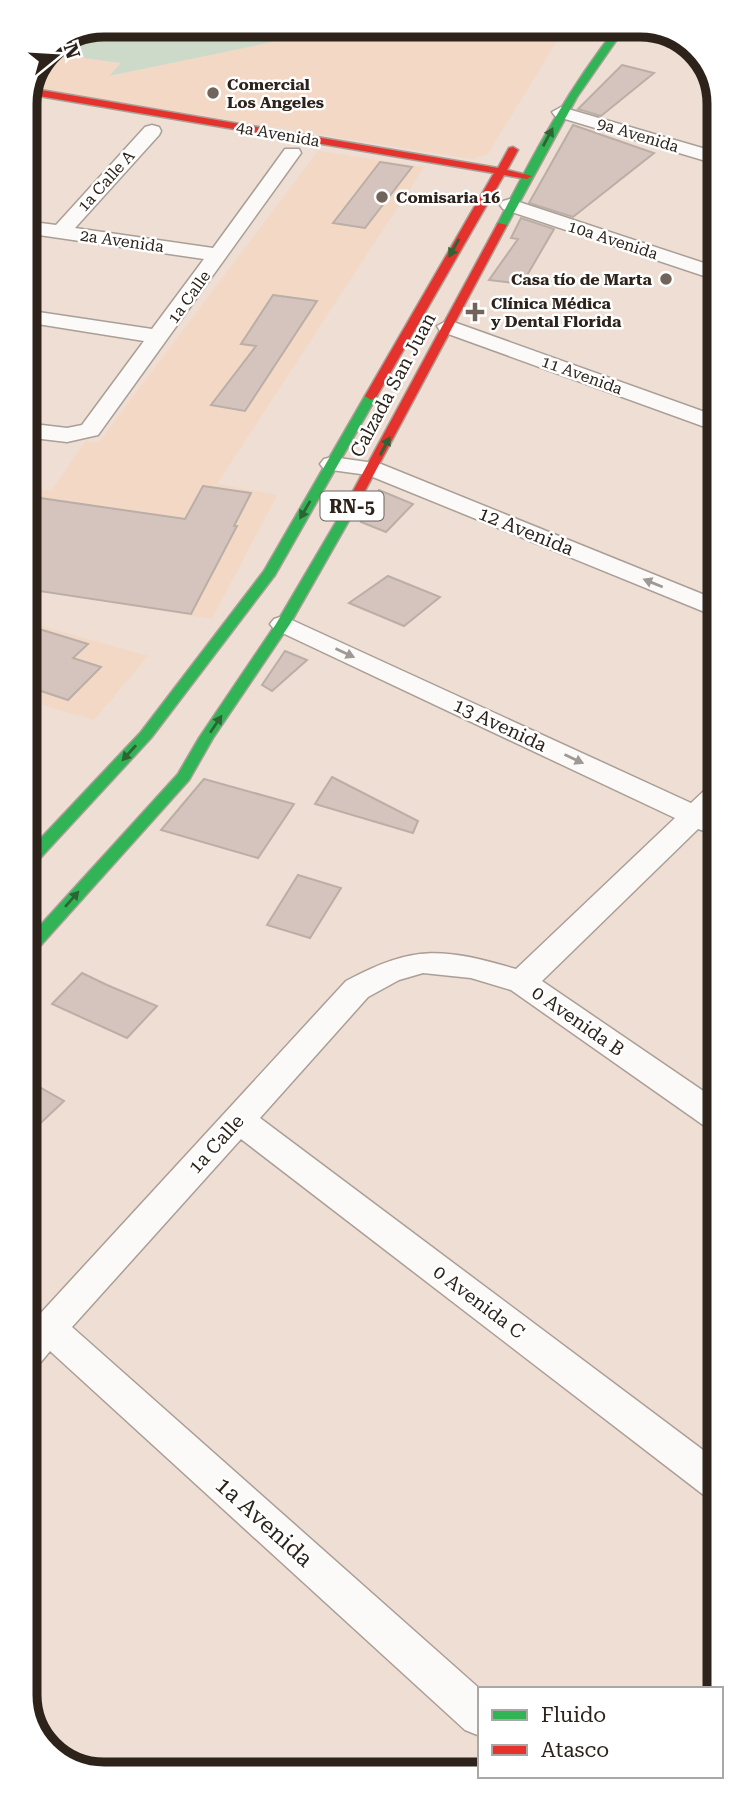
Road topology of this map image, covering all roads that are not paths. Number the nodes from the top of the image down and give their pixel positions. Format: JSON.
{"nodes":[{"id":1,"x":613,"y":37,"type":"edge"},
{"id":2,"x":38,"y":93,"type":"edge"},
{"id":3,"x":561,"y":111,"type":"junction"},
{"id":4,"x":152,"y":131,"type":"dead end"},
{"id":5,"x":521,"y":135,"type":"dead end"},
{"id":6,"x":292,"y":153,"type":"dead end"},
{"id":7,"x":707,"y":155,"type":"edge"},
{"id":8,"x":500,"y":171,"type":"junction"},
{"id":9,"x":527,"y":176,"type":"junction"},
{"id":10,"x":479,"y":204,"type":"junction"},
{"id":11,"x":510,"y":205,"type":"junction"},
{"id":12,"x":37,"y":229,"type":"edge"},
{"id":13,"x":61,"y":232,"type":"junction"},
{"id":14,"x":496,"y":233,"type":"junction"},
{"id":15,"x":220,"y":255,"type":"junction"},
{"id":16,"x":707,"y":271,"type":"edge"},
{"id":17,"x":37,"y":318,"type":"edge"},
{"id":18,"x":448,"y":326,"type":"junction"},
{"id":19,"x":160,"y":337,"type":"junction"},
{"id":20,"x":707,"y":421,"type":"edge"},
{"id":21,"x":37,"y":431,"type":"edge"},
{"id":22,"x":332,"y":464,"type":"junction"},
{"id":23,"x":373,"y":470,"type":"junction"},
{"id":24,"x":707,"y":605,"type":"edge"},
{"id":25,"x":283,"y":624,"type":"junction"},
{"id":26,"x":218,"y":689,"type":"dead end"},
{"id":27,"x":184,"y":777,"type":"junction"},
{"id":28,"x":706,"y":821,"type":"edge"},
{"id":29,"x":37,"y":851,"type":"edge"},
{"id":30,"x":37,"y":939,"type":"edge"},
{"id":31,"x":423,"y":962,"type":"joint"},
{"id":32,"x":522,"y":982,"type":"junction"},
{"id":33,"x":707,"y":1110,"type":"edge"},
{"id":34,"x":239,"y":1119,"type":"junction"},
{"id":35,"x":38,"y":1340,"type":"edge"},
{"id":36,"x":707,"y":1475,"type":"edge"},
{"id":37,"x":478,"y":1714,"type":"edge"}],
"edges":[{"from":1,"to":3,"type":"main road","name":"Calzada San Juan","number":"RN-5"},
{"from":2,"to":8,"type":"main road","name":"4a Avenida"},
{"from":3,"to":7,"type":"street","name":"9a Avenida"},
{"from":9,"to":3,"type":"main road","name":"Calzada San Juan","number":"RN-5","one_way":true},
{"from":4,"to":13,"type":"street","name":"1a Calle A"},
{"from":5,"to":8,"type":"main road","name":"Calzada San Juan","number":"RN-5"},
{"from":6,"to":15,"type":"street","name":"1a Calle"},
{"from":8,"to":9,"type":"main road","name":"4a Avenida"},
{"from":8,"to":10,"type":"main road","name":"Calzada San Juan","number":"RN-5"},
{"from":9,"to":11,"type":"main road","name":"Calzada San Juan","number":"RN-5"},
{"from":10,"to":14,"type":"main road"},
{"from":10,"to":22,"type":"main road","name":"Calzada San Juan","number":"RN-5","one_way":true},
{"from":11,"to":14,"type":"main road","name":"Calzada San Juan","number":"RN-5"},
{"from":11,"to":16,"type":"street","name":"10a Avenida"},
{"from":12,"to":13,"type":"street","name":"2a Avenida"},
{"from":13,"to":15,"type":"street","name":"2a Avenida"},
{"from":14,"to":18,"type":"main road","name":"Calzada San Juan","number":"RN-5"},
{"from":15,"to":19,"type":"street","name":"1a Calle"},
{"from":17,"to":19,"type":"street"},
{"from":18,"to":20,"type":"street","name":"11 Avenida"},
{"from":23,"to":18,"type":"main road","name":"Calzada San Juan","number":"RN-5","one_way":true},
{"from":19,"to":21,"type":"street","name":"1a Calle"},
{"from":22,"to":23,"type":"street","name":"12 Avenida"},
{"from":22,"to":29,"type":"main road","name":"Calzada San Juan","number":"RN-5","one_way":true},
{"from":24,"to":23,"type":"street","name":"12 Avenida","one_way":true},
{"from":23,"to":25,"type":"main road","name":"Calzada San Juan","number":"RN-5"},
{"from":27,"to":25,"type":"main road","name":"Calzada San Juan","number":"RN-5","one_way":true},
{"from":25,"to":28,"type":"street","name":"13 Avenida","one_way":true},
{"from":26,"to":27,"type":"main road"},
{"from":30,"to":27,"type":"main road","name":"Calzada San Juan","number":"RN-5","one_way":true},
{"from":28,"to":32,"type":"street"},
{"from":31,"to":32,"type":"street","name":"0 Avenida B"},
{"from":31,"to":34,"type":"street","name":"1a Calle"},
{"from":32,"to":33,"type":"street","name":"0 Avenida B"},
{"from":34,"to":35,"type":"street","name":"1a Calle"},
{"from":34,"to":36,"type":"street","name":"0 Avenida C"},
{"from":35,"to":37,"type":"street","name":"1a Avenida"}]}
